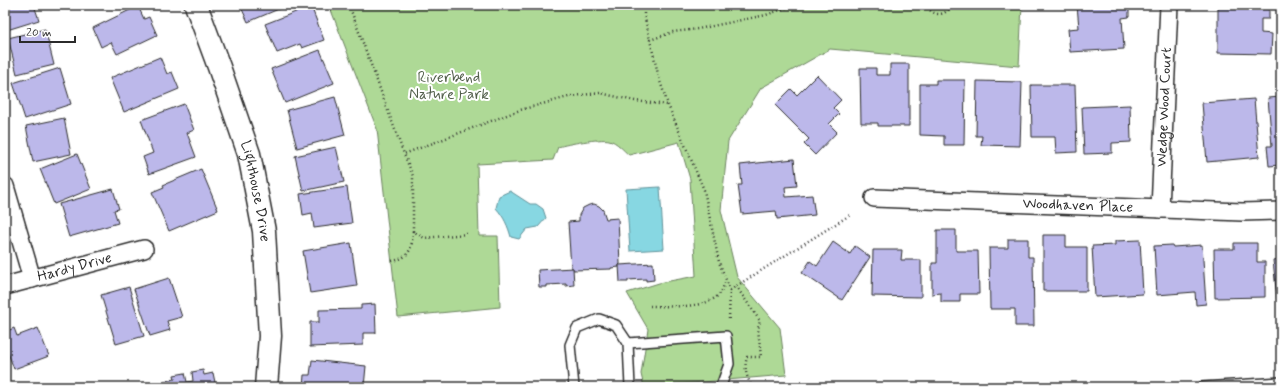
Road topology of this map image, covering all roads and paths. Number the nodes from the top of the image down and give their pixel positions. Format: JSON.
{"nodes":[{"id":1,"x":196,"y":5,"type":"edge"},
{"id":2,"x":349,"y":5,"type":"edge"},
{"id":3,"x":644,"y":5,"type":"edge"},
{"id":4,"x":794,"y":5,"type":"edge"},
{"id":5,"x":924,"y":5,"type":"edge"},
{"id":6,"x":953,"y":5,"type":"edge"},
{"id":7,"x":1169,"y":5,"type":"edge"},
{"id":8,"x":650,"y":40,"type":"junction"},
{"id":9,"x":668,"y":105,"type":"junction"},
{"id":10,"x":404,"y":154,"type":"junction"},
{"id":11,"x":5,"y":186,"type":"edge"},
{"id":12,"x":874,"y":198,"type":"dead end"},
{"id":13,"x":1160,"y":209,"type":"junction"},
{"id":14,"x":1281,"y":211,"type":"edge"},
{"id":15,"x":850,"y":215,"type":"dead end"},
{"id":16,"x":413,"y":231,"type":"junction"},
{"id":17,"x":467,"y":234,"type":"dead end"},
{"id":18,"x":144,"y":249,"type":"dead end"},
{"id":19,"x":392,"y":261,"type":"dead end"},
{"id":20,"x":32,"y":279,"type":"junction"},
{"id":21,"x":725,"y":280,"type":"junction"},
{"id":22,"x":5,"y":286,"type":"edge"},
{"id":23,"x":736,"y":286,"type":"junction"},
{"id":24,"x":730,"y":290,"type":"junction"},
{"id":25,"x":650,"y":306,"type":"dead end"},
{"id":26,"x":729,"y":318,"type":"dead end"},
{"id":27,"x":628,"y":343,"type":"junction"},
{"id":28,"x":1281,"y":382,"type":"edge"},
{"id":29,"x":266,"y":387,"type":"edge"},
{"id":30,"x":574,"y":387,"type":"edge"},
{"id":31,"x":630,"y":387,"type":"edge"},
{"id":32,"x":721,"y":387,"type":"edge"},
{"id":33,"x":756,"y":387,"type":"edge"},
{"id":34,"x":1202,"y":387,"type":"edge"}],
"edges":[{"from":1,"to":29,"type":"street","name":"Lighthouse Drive"},
{"from":2,"to":10,"type":"path"},
{"from":3,"to":8,"type":"path"},
{"from":4,"to":8,"type":"path"},
{"from":5,"to":6,"type":"path"},
{"from":7,"to":13,"type":"street","name":"Wedge Wood Court"},
{"from":8,"to":9,"type":"path"},
{"from":9,"to":10,"type":"path"},
{"from":9,"to":21,"type":"path"},
{"from":10,"to":16,"type":"path"},
{"from":11,"to":20,"type":"street"},
{"from":12,"to":13,"type":"street","name":"Woodhaven Place"},
{"from":13,"to":14,"type":"street","name":"Woodhaven Place"},
{"from":15,"to":23,"type":"path"},
{"from":16,"to":17,"type":"path"},
{"from":16,"to":19,"type":"path"},
{"from":18,"to":20,"type":"street","name":"Hardy Drive"},
{"from":20,"to":22,"type":"street","name":"Hardy Drive"},
{"from":21,"to":24,"type":"path"},
{"from":21,"to":25,"type":"path"},
{"from":23,"to":24,"type":"path"},
{"from":23,"to":33,"type":"path"},
{"from":24,"to":26,"type":"path"},
{"from":27,"to":30,"type":"lane"},
{"from":27,"to":31,"type":"lane"},
{"from":27,"to":32,"type":"lane"},
{"from":28,"to":34,"type":"lane"}]}
